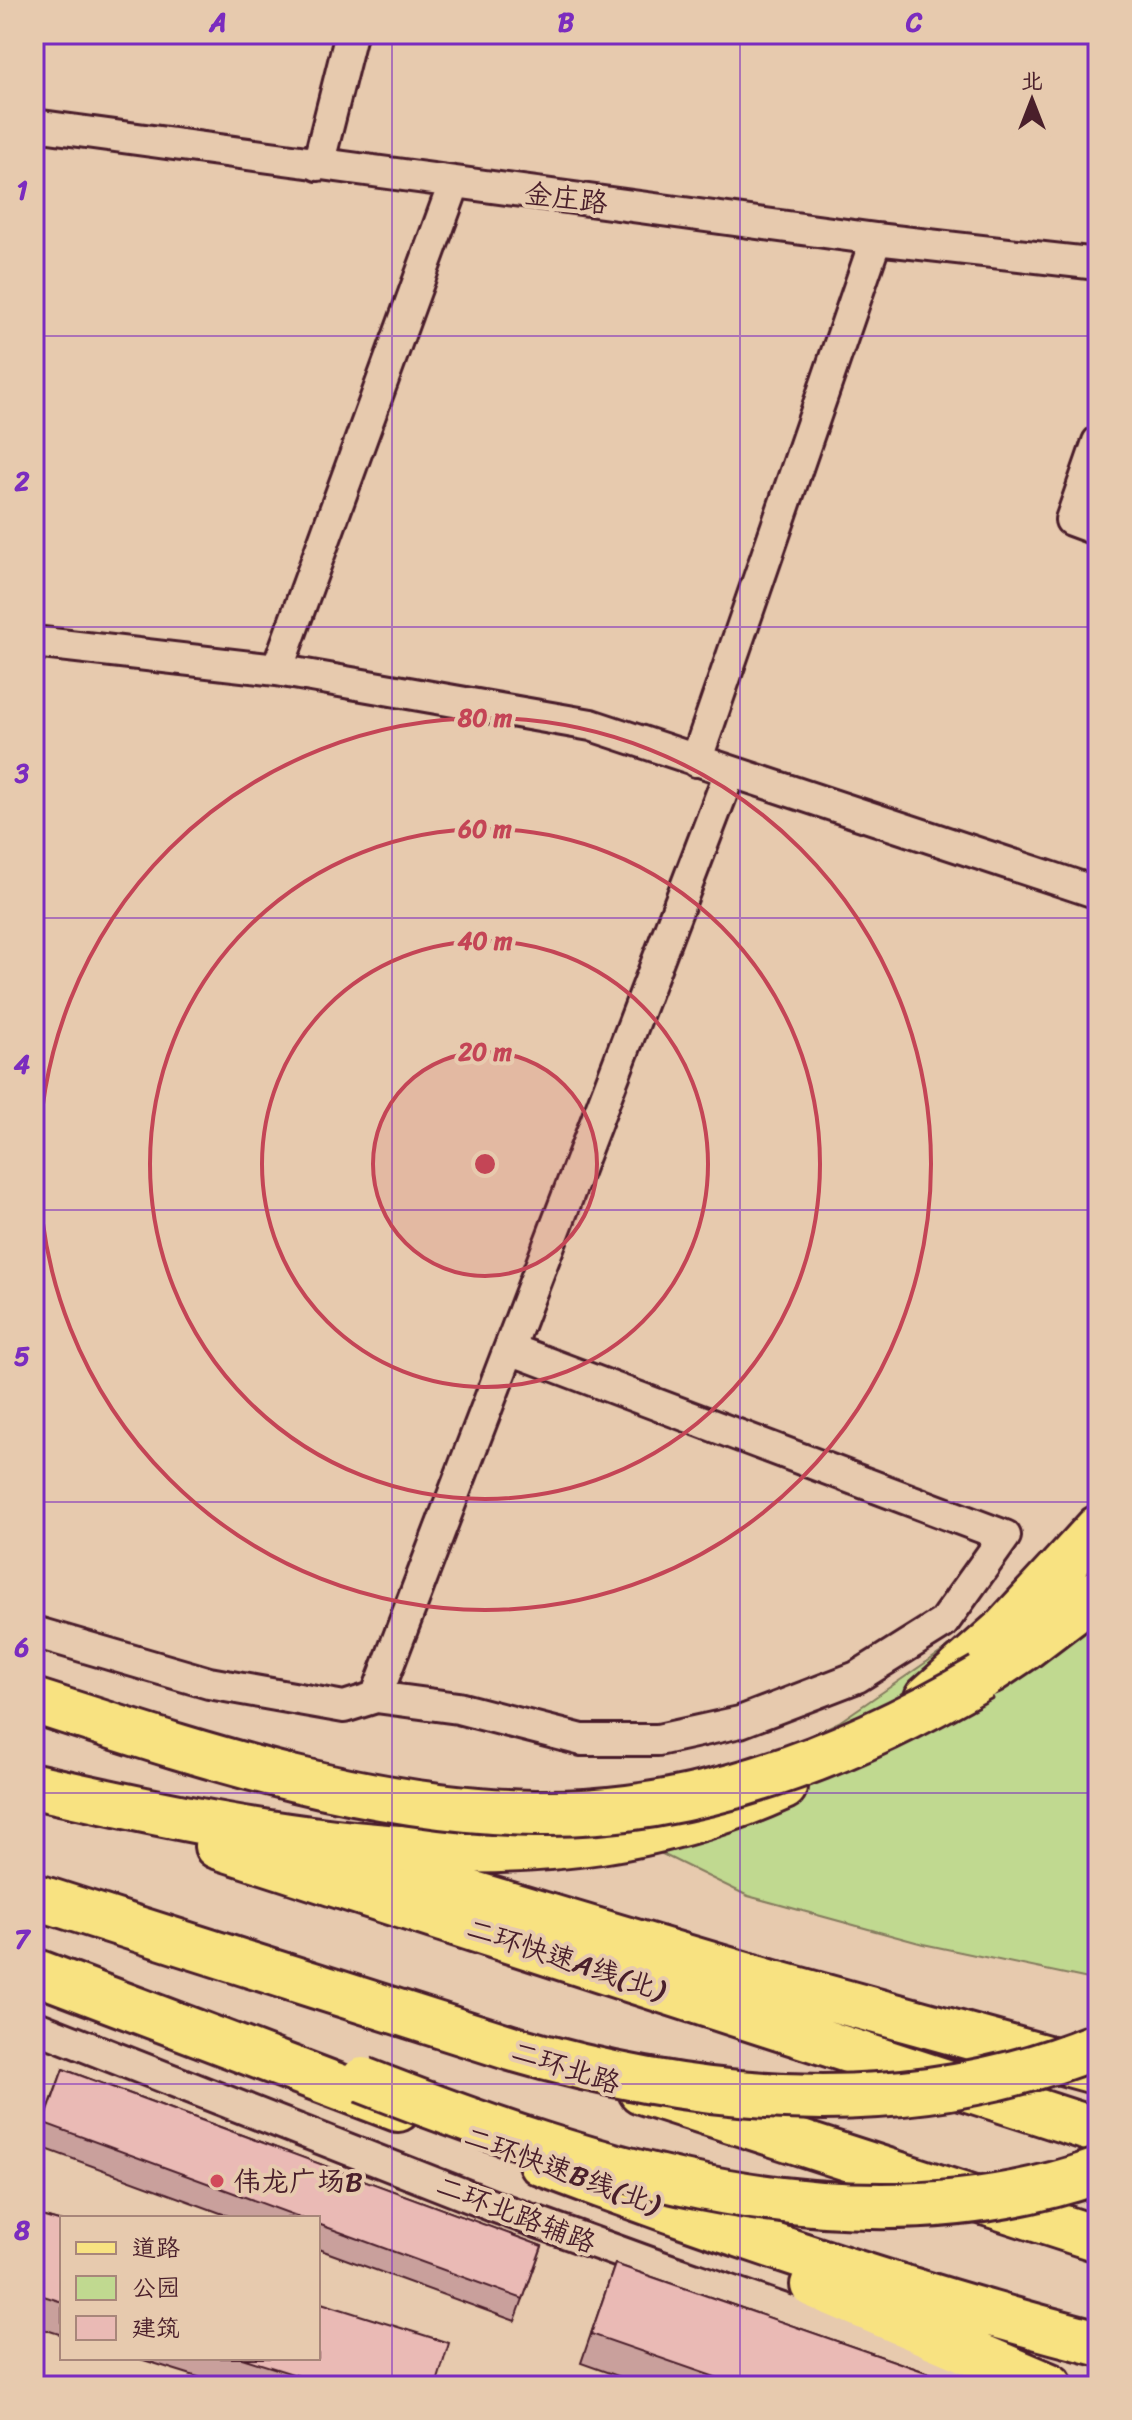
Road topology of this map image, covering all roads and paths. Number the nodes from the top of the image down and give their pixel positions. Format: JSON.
{"nodes":[{"id":1,"x":351,"y":34,"type":"edge"},
{"id":2,"x":34,"y":125,"type":"edge"},
{"id":3,"x":318,"y":165,"type":"junction"},
{"id":4,"x":454,"y":184,"type":"junction"},
{"id":5,"x":876,"y":239,"type":"junction"},
{"id":6,"x":1098,"y":264,"type":"edge"},
{"id":7,"x":1098,"y":442,"type":"edge"},
{"id":8,"x":1098,"y":530,"type":"edge"},
{"id":9,"x":34,"y":642,"type":"edge"},
{"id":10,"x":277,"y":670,"type":"junction"},
{"id":11,"x":696,"y":761,"type":"junction"},
{"id":12,"x":730,"y":772,"type":"junction"},
{"id":13,"x":1098,"y":893,"type":"edge"},
{"id":14,"x":510,"y":1349,"type":"junction"},
{"id":15,"x":1098,"y":1528,"type":"edge"},
{"id":16,"x":1098,"y":1592,"type":"edge"},
{"id":17,"x":34,"y":1632,"type":"edge"},
{"id":18,"x":376,"y":1697,"type":"junction"},
{"id":19,"x":34,"y":1701,"type":"edge"},
{"id":20,"x":34,"y":1786,"type":"edge"},
{"id":21,"x":34,"y":1896,"type":"edge"},
{"id":22,"x":34,"y":1956,"type":"edge"},
{"id":23,"x":34,"y":1971,"type":"edge"},
{"id":24,"x":778,"y":1984,"type":"junction"},
{"id":25,"x":34,"y":2026,"type":"edge"},
{"id":26,"x":1098,"y":2045,"type":"edge"},
{"id":27,"x":1098,"y":2052,"type":"edge"},
{"id":28,"x":1098,"y":2072,"type":"edge"},
{"id":29,"x":363,"y":2080,"type":"junction"},
{"id":30,"x":1098,"y":2084,"type":"edge"},
{"id":31,"x":1098,"y":2131,"type":"edge"},
{"id":32,"x":1098,"y":2171,"type":"edge"},
{"id":33,"x":1098,"y":2239,"type":"edge"},
{"id":34,"x":1098,"y":2343,"type":"edge"},
{"id":35,"x":1004,"y":2386,"type":"edge"},
{"id":36,"x":1050,"y":2386,"type":"edge"}],
"edges":[{"from":1,"to":3,"type":"street"},
{"from":2,"to":3,"type":"street","name":"金庄路"},
{"from":3,"to":4,"type":"street","name":"金庄路"},
{"from":4,"to":5,"type":"street","name":"金庄路"},
{"from":4,"to":10,"type":"street"},
{"from":5,"to":6,"type":"street","name":"金庄路"},
{"from":5,"to":11,"type":"street"},
{"from":7,"to":8,"type":"street"},
{"from":9,"to":10,"type":"street"},
{"from":10,"to":11,"type":"street"},
{"from":11,"to":12,"type":"street"},
{"from":12,"to":13,"type":"street"},
{"from":12,"to":14,"type":"street"},
{"from":14,"to":18,"type":"street"},
{"from":14,"to":18,"type":"street"},
{"from":15,"to":20,"type":"main road"},
{"from":16,"to":19,"type":"main road","bridge":true},
{"from":17,"to":18,"type":"street"},
{"from":20,"to":24,"type":"main road"},
{"from":20,"to":31,"type":"main road","name":"二环快速A线(北)","bridge":true},
{"from":21,"to":26,"type":"main road","bridge":true},
{"from":21,"to":33,"type":"main road","name":"二环北路"},
{"from":22,"to":29,"type":"main road"},
{"from":23,"to":34,"type":"main road","name":"二环快速B线(北)"},
{"from":24,"to":27,"type":"street"},
{"from":24,"to":28,"type":"main road"},
{"from":24,"to":30,"type":"main road"},
{"from":25,"to":35,"type":"street","name":"二环北路辅路"},
{"from":29,"to":32,"type":"main road","bridge":true},
{"from":29,"to":36,"type":"main road","bridge":true}]}
